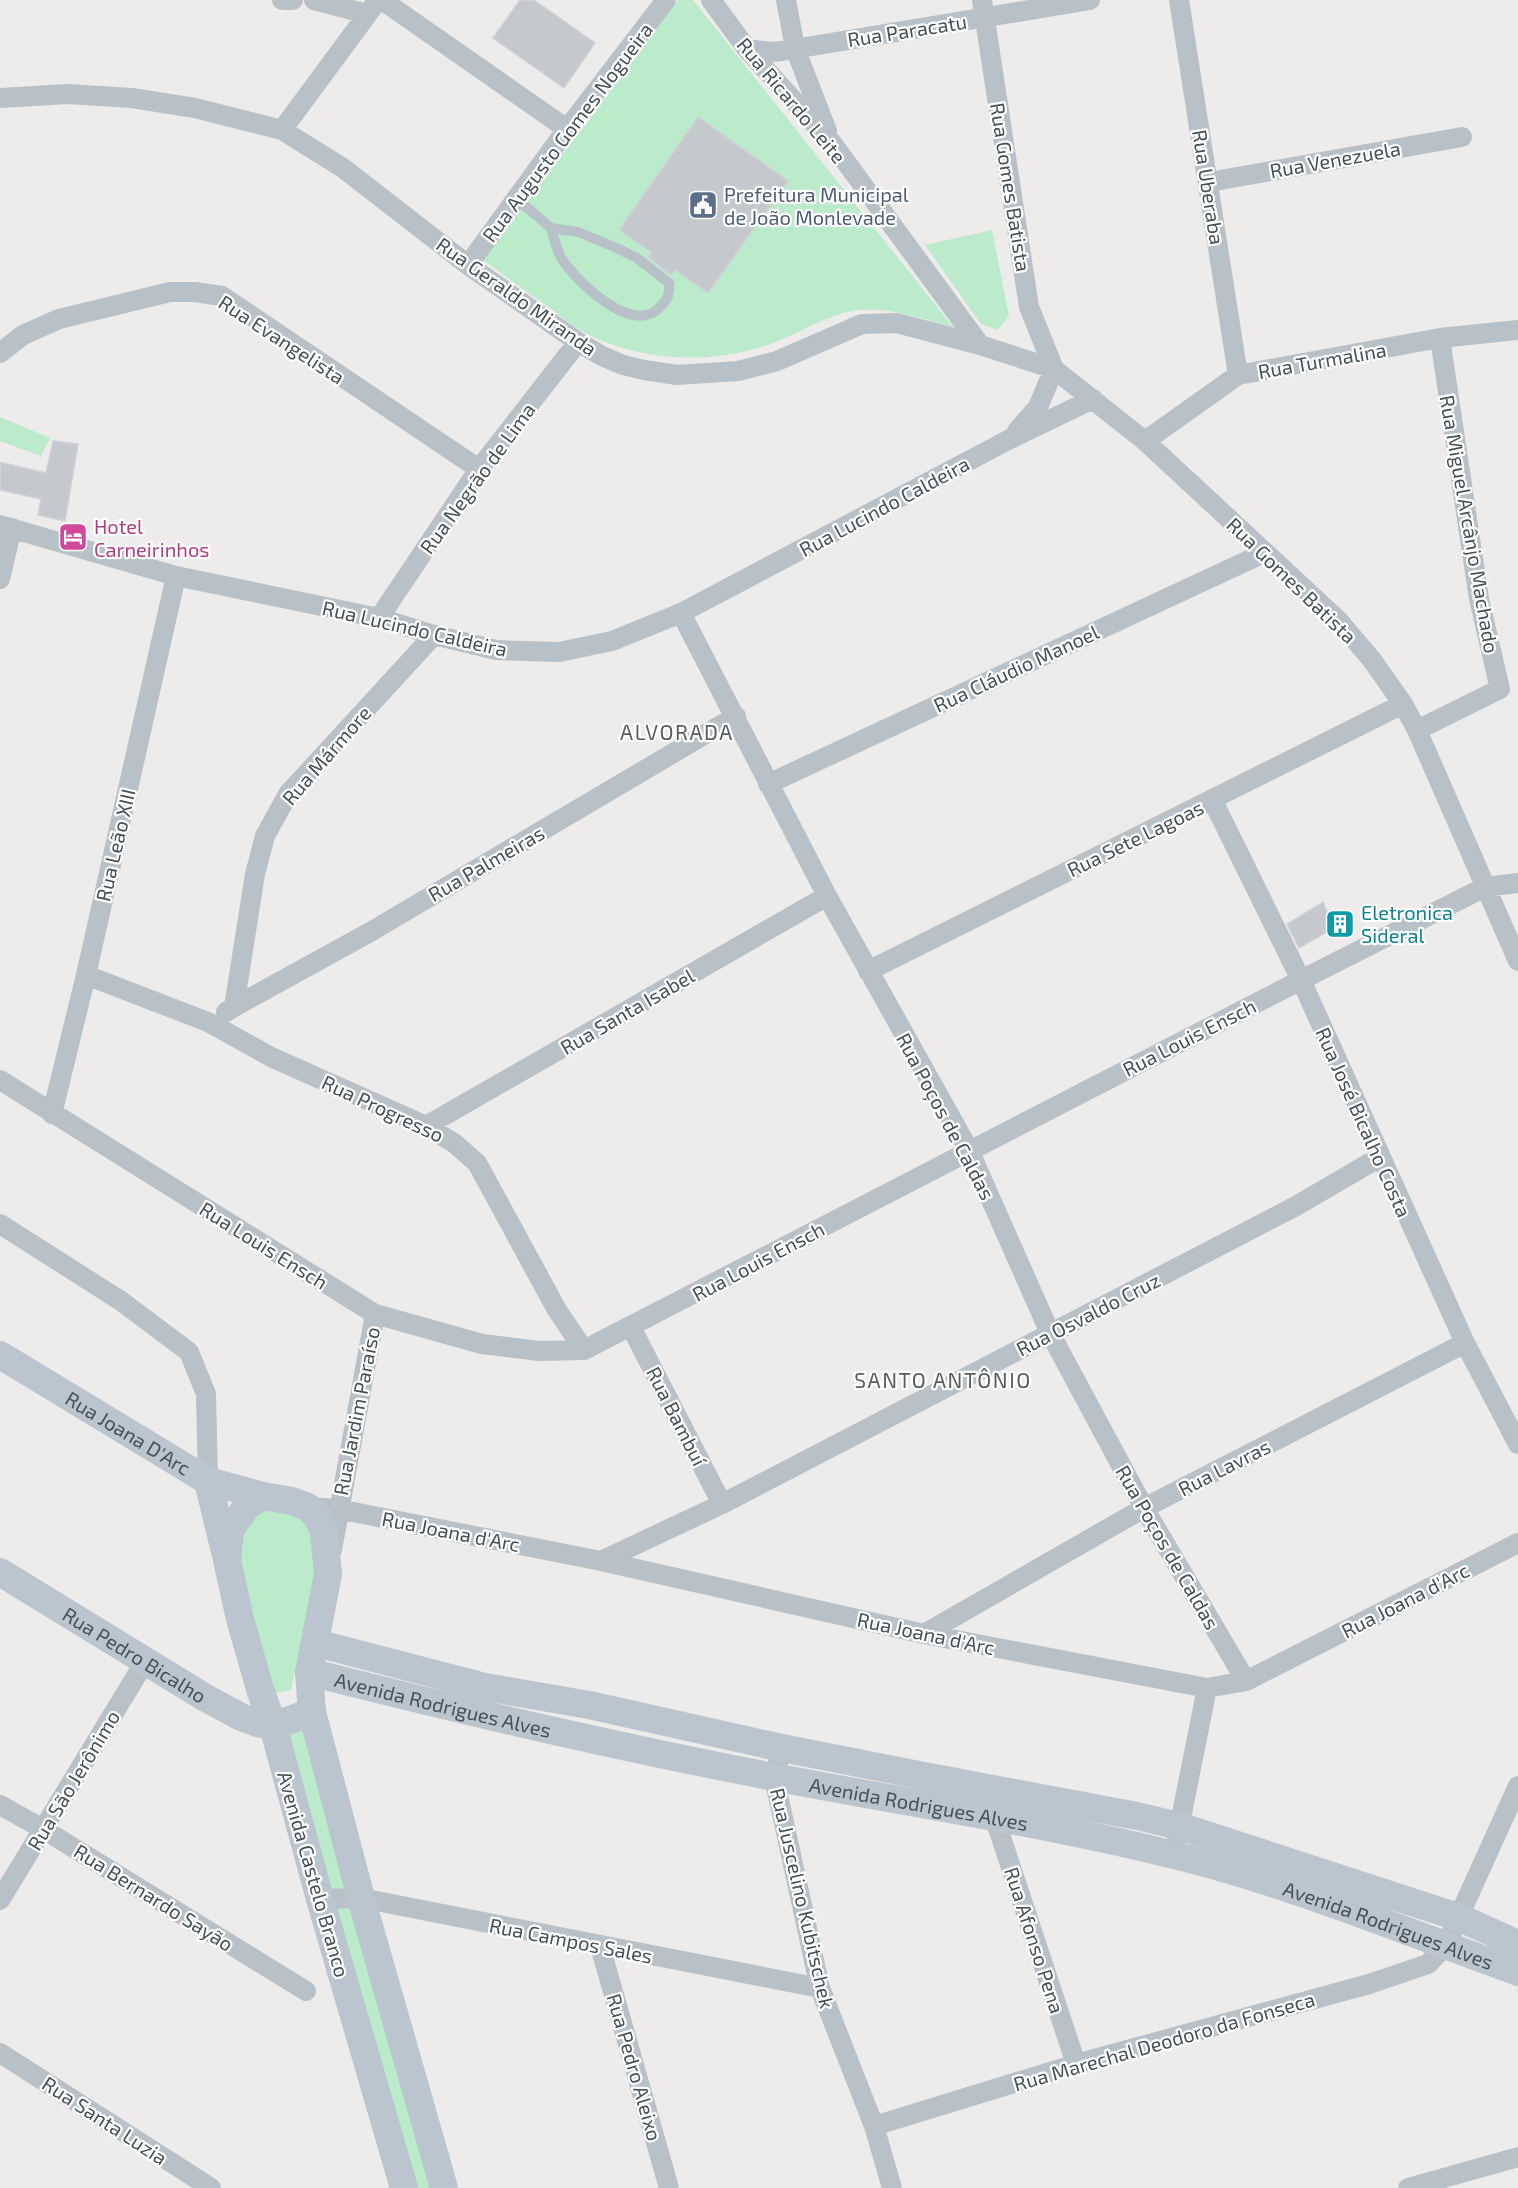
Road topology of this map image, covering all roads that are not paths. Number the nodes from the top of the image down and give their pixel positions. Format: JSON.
{"nodes":[{"id":1,"x":282,"y":0,"type":"edge"},
{"id":2,"x":293,"y":0,"type":"edge"},
{"id":3,"x":314,"y":0,"type":"edge"},
{"id":4,"x":666,"y":0,"type":"edge"},
{"id":5,"x":711,"y":0,"type":"edge"},
{"id":6,"x":786,"y":0,"type":"edge"},
{"id":7,"x":1090,"y":0,"type":"edge"},
{"id":8,"x":1179,"y":0,"type":"edge"},
{"id":9,"x":375,"y":5,"type":"edge"},
{"id":10,"x":984,"y":9,"type":"edge"},
{"id":11,"x":795,"y":48,"type":"junction"},
{"id":12,"x":747,"y":49,"type":"junction"},
{"id":13,"x":0,"y":98,"type":"edge"},
{"id":14,"x":567,"y":129,"type":"junction"},
{"id":15,"x":282,"y":130,"type":"junction"},
{"id":16,"x":1462,"y":137,"type":"dead end"},
{"id":17,"x":832,"y":143,"type":"junction"},
{"id":18,"x":1209,"y":182,"type":"junction"},
{"id":19,"x":516,"y":198,"type":"junction"},
{"id":20,"x":551,"y":228,"type":"junction"},
{"id":21,"x":468,"y":265,"type":"junction"},
{"id":22,"x":1518,"y":330,"type":"edge"},
{"id":23,"x":1440,"y":339,"type":"junction"},
{"id":24,"x":578,"y":342,"type":"junction"},
{"id":25,"x":980,"y":345,"type":"junction"},
{"id":26,"x":0,"y":353,"type":"edge"},
{"id":27,"x":1054,"y":369,"type":"junction"},
{"id":28,"x":1238,"y":375,"type":"junction"},
{"id":29,"x":1093,"y":399,"type":"junction"},
{"id":30,"x":1008,"y":440,"type":"junction"},
{"id":31,"x":1145,"y":441,"type":"junction"},
{"id":32,"x":479,"y":470,"type":"junction"},
{"id":33,"x":6,"y":526,"type":"edge"},
{"id":34,"x":1264,"y":553,"type":"junction"},
{"id":35,"x":176,"y":576,"type":"junction"},
{"id":36,"x":0,"y":579,"type":"edge"},
{"id":37,"x":681,"y":613,"type":"junction"},
{"id":38,"x":379,"y":618,"type":"junction"},
{"id":39,"x":434,"y":635,"type":"junction"},
{"id":40,"x":1403,"y":704,"type":"junction"},
{"id":41,"x":736,"y":716,"type":"junction"},
{"id":42,"x":1417,"y":730,"type":"junction"},
{"id":43,"x":768,"y":784,"type":"junction"},
{"id":44,"x":1212,"y":800,"type":"junction"},
{"id":45,"x":1518,"y":883,"type":"edge"},
{"id":46,"x":1485,"y":886,"type":"junction"},
{"id":47,"x":827,"y":896,"type":"junction"},
{"id":48,"x":1518,"y":961,"type":"edge"},
{"id":49,"x":868,"y":971,"type":"junction"},
{"id":50,"x":86,"y":975,"type":"junction"},
{"id":51,"x":1301,"y":980,"type":"junction"},
{"id":52,"x":234,"y":1007,"type":"junction"},
{"id":53,"x":208,"y":1023,"type":"junction"},
{"id":54,"x":0,"y":1080,"type":"edge"},
{"id":55,"x":52,"y":1114,"type":"junction"},
{"id":56,"x":426,"y":1126,"type":"junction"},
{"id":57,"x":969,"y":1150,"type":"junction"},
{"id":58,"x":1380,"y":1157,"type":"junction"},
{"id":59,"x":0,"y":1224,"type":"edge"},
{"id":60,"x":375,"y":1314,"type":"junction"},
{"id":61,"x":631,"y":1327,"type":"junction"},
{"id":62,"x":1050,"y":1333,"type":"junction"},
{"id":63,"x":1465,"y":1342,"type":"junction"},
{"id":64,"x":584,"y":1350,"type":"junction"},
{"id":65,"x":0,"y":1355,"type":"edge"},
{"id":66,"x":1518,"y":1444,"type":"edge"},
{"id":67,"x":208,"y":1481,"type":"junction"},
{"id":68,"x":263,"y":1496,"type":"junction"},
{"id":69,"x":722,"y":1504,"type":"junction"},
{"id":70,"x":308,"y":1507,"type":"junction"},
{"id":71,"x":1144,"y":1508,"type":"junction"},
{"id":72,"x":338,"y":1509,"type":"junction"},
{"id":73,"x":1518,"y":1543,"type":"edge"},
{"id":74,"x":227,"y":1560,"type":"junction"},
{"id":75,"x":601,"y":1561,"type":"junction"},
{"id":76,"x":0,"y":1572,"type":"edge"},
{"id":77,"x":328,"y":1574,"type":"junction"},
{"id":78,"x":924,"y":1634,"type":"junction"},
{"id":79,"x":316,"y":1643,"type":"junction"},
{"id":80,"x":146,"y":1660,"type":"junction"},
{"id":81,"x":309,"y":1672,"type":"junction"},
{"id":82,"x":1246,"y":1681,"type":"junction"},
{"id":83,"x":485,"y":1687,"type":"junction"},
{"id":84,"x":1207,"y":1688,"type":"junction"},
{"id":85,"x":312,"y":1712,"type":"junction"},
{"id":86,"x":478,"y":1715,"type":"junction"},
{"id":87,"x":273,"y":1726,"type":"junction"},
{"id":88,"x":782,"y":1748,"type":"junction"},
{"id":89,"x":774,"y":1777,"type":"junction"},
{"id":90,"x":1518,"y":1786,"type":"edge"},
{"id":91,"x":996,"y":1803,"type":"junction"},
{"id":92,"x":0,"y":1805,"type":"edge"},
{"id":93,"x":1179,"y":1826,"type":"junction"},
{"id":94,"x":44,"y":1829,"type":"junction"},
{"id":95,"x":1174,"y":1855,"type":"junction"},
{"id":96,"x":361,"y":1898,"type":"junction"},
{"id":97,"x":320,"y":1899,"type":"junction"},
{"id":98,"x":0,"y":1900,"type":"edge"},
{"id":99,"x":1458,"y":1917,"type":"junction"},
{"id":100,"x":1518,"y":1944,"type":"edge"},
{"id":101,"x":1446,"y":1945,"type":"junction"},
{"id":102,"x":600,"y":1946,"type":"junction"},
{"id":103,"x":1518,"y":1972,"type":"edge"},
{"id":104,"x":820,"y":1988,"type":"junction"},
{"id":105,"x":306,"y":1991,"type":"dead end"},
{"id":106,"x":0,"y":2053,"type":"edge"},
{"id":107,"x":1076,"y":2064,"type":"junction"},
{"id":108,"x":874,"y":2126,"type":"junction"},
{"id":109,"x":1518,"y":2157,"type":"edge"},
{"id":110,"x":210,"y":2188,"type":"edge"},
{"id":111,"x":404,"y":2188,"type":"edge"},
{"id":112,"x":444,"y":2188,"type":"edge"},
{"id":113,"x":669,"y":2188,"type":"edge"},
{"id":114,"x":892,"y":2188,"type":"edge"},
{"id":115,"x":1408,"y":2188,"type":"edge"}],
"edges":[{"from":1,"to":2,"type":"street"},
{"from":3,"to":9,"type":"street"},
{"from":4,"to":14,"type":"street","name":"Rua Augusto Gomes Nogueira"},
{"from":5,"to":12,"type":"street","name":"Rua Ricardo Leite"},
{"from":6,"to":11,"type":"street"},
{"from":7,"to":10,"type":"street","name":"Rua Paracatu"},
{"from":8,"to":18,"type":"street","name":"Rua Uberaba"},
{"from":9,"to":14,"type":"street"},
{"from":9,"to":15,"type":"street"},
{"from":10,"to":11,"type":"street","name":"Rua Paracatu"},
{"from":10,"to":27,"type":"street","name":"Rua Gomes Batista"},
{"from":11,"to":12,"type":"street","name":"Rua Paracatu"},
{"from":11,"to":17,"type":"street"},
{"from":12,"to":17,"type":"street","name":"Rua Ricardo Leite"},
{"from":13,"to":15,"type":"street","name":"Rua Geraldo Miranda"},
{"from":14,"to":19,"type":"street","name":"Rua Augusto Gomes Nogueira"},
{"from":15,"to":21,"type":"street","name":"Rua Geraldo Miranda"},
{"from":16,"to":18,"type":"street","name":"Rua Venezuela"},
{"from":17,"to":25,"type":"street","name":"Rua Ricardo Leite"},
{"from":18,"to":28,"type":"street","name":"Rua Uberaba"},
{"from":19,"to":20,"type":"lane"},
{"from":19,"to":21,"type":"street","name":"Rua Augusto Gomes Nogueira"},
{"from":20,"to":20,"type":"lane"},
{"from":21,"to":24,"type":"street","name":"Rua Geraldo Miranda"},
{"from":22,"to":23,"type":"street","name":"Rua Turmalina"},
{"from":23,"to":28,"type":"street","name":"Rua Turmalina"},
{"from":23,"to":42,"type":"street","name":"Rua Miguel Arcânjo Machado"},
{"from":24,"to":25,"type":"street","name":"Rua Geraldo Miranda"},
{"from":24,"to":32,"type":"street","name":"Rua Negrão de Lima"},
{"from":25,"to":27,"type":"street","name":"Rua Geraldo Miranda"},
{"from":26,"to":32,"type":"street","name":"Rua Evangelista"},
{"from":27,"to":29,"type":"street"},
{"from":27,"to":30,"type":"street","name":"Rua Lucindo Caldeira"},
{"from":28,"to":31,"type":"street","name":"Rua Turmalina"},
{"from":29,"to":30,"type":"street","name":"Rua Lucindo Caldeira"},
{"from":29,"to":31,"type":"street","name":"Rua Gomes Batista"},
{"from":30,"to":37,"type":"street","name":"Rua Lucindo Caldeira"},
{"from":31,"to":34,"type":"street","name":"Rua Gomes Batista"},
{"from":32,"to":38,"type":"street","name":"Rua Negrão de Lima"},
{"from":33,"to":35,"type":"street","name":"Rua Lucindo Caldeira"},
{"from":33,"to":36,"type":"street"},
{"from":34,"to":40,"type":"street","name":"Rua Gomes Batista"},
{"from":34,"to":43,"type":"street","name":"Rua Cláudio Manoel"},
{"from":35,"to":38,"type":"street","name":"Rua Lucindo Caldeira"},
{"from":35,"to":50,"type":"street","name":"Rua Leão XIII"},
{"from":37,"to":39,"type":"street","name":"Rua Lucindo Caldeira"},
{"from":37,"to":41,"type":"street","name":"Rua Poços de Caldas"},
{"from":38,"to":39,"type":"street","name":"Rua Lucindo Caldeira"},
{"from":39,"to":52,"type":"street","name":"Rua Mármore"},
{"from":40,"to":42,"type":"street","name":"Rua Gomes Batista"},
{"from":40,"to":44,"type":"street","name":"Rua Sete Lagoas"},
{"from":41,"to":43,"type":"street","name":"Rua Poços de Caldas"},
{"from":41,"to":52,"type":"street","name":"Rua Palmeiras"},
{"from":42,"to":46,"type":"street","name":"Rua Gomes Batista"},
{"from":43,"to":47,"type":"street","name":"Rua Poços de Caldas"},
{"from":44,"to":49,"type":"street","name":"Rua Sete Lagoas"},
{"from":44,"to":51,"type":"street","name":"Rua José Bicalho Costa"},
{"from":45,"to":46,"type":"street","name":"Rua Louis Ensch"},
{"from":46,"to":48,"type":"street","name":"Rua Gomes Batista"},
{"from":46,"to":51,"type":"street","name":"Rua Louis Ensch"},
{"from":47,"to":49,"type":"street","name":"Rua Poços de Caldas"},
{"from":47,"to":56,"type":"street","name":"Rua Santa Isabel"},
{"from":49,"to":57,"type":"street","name":"Rua Poços de Caldas"},
{"from":50,"to":53,"type":"street","name":"Rua Progresso"},
{"from":50,"to":55,"type":"street","name":"Rua Leão XIII"},
{"from":51,"to":57,"type":"street","name":"Rua Louis Ensch"},
{"from":51,"to":58,"type":"street","name":"Rua José Bicalho Costa"},
{"from":52,"to":53,"type":"street"},
{"from":53,"to":56,"type":"street","name":"Rua Progresso"},
{"from":54,"to":55,"type":"street","name":"Rua Louis Ensch"},
{"from":55,"to":60,"type":"street","name":"Rua Louis Ensch"},
{"from":56,"to":64,"type":"street","name":"Rua Progresso"},
{"from":57,"to":61,"type":"street","name":"Rua Louis Ensch"},
{"from":57,"to":62,"type":"street","name":"Rua Poços de Caldas"},
{"from":58,"to":62,"type":"street","name":"Rua Osvaldo Cruz"},
{"from":58,"to":63,"type":"street","name":"Rua José Bicalho Costa"},
{"from":59,"to":67,"type":"street"},
{"from":60,"to":64,"type":"street","name":"Rua Louis Ensch"},
{"from":60,"to":72,"type":"street","name":"Rua Jardim Paraíso"},
{"from":61,"to":64,"type":"street","name":"Rua Louis Ensch"},
{"from":61,"to":69,"type":"street","name":"Rua Bambuí"},
{"from":62,"to":69,"type":"street","name":"Rua Osvaldo Cruz"},
{"from":62,"to":71,"type":"street","name":"Rua Poços de Caldas"},
{"from":63,"to":66,"type":"street","name":"Rua José Bicalho Costa"},
{"from":63,"to":71,"type":"street","name":"Rua Lavras"},
{"from":65,"to":67,"type":"street","name":"Rua Joana D'Arc"},
{"from":67,"to":68,"type":"street","name":"Rua Joana D'Arc"},
{"from":67,"to":74,"type":"street","name":"Avenida Castelo Branco"},
{"from":68,"to":70,"type":"street"},
{"from":68,"to":74,"type":"street","name":"Avenida Castelo Branco"},
{"from":69,"to":75,"type":"street","name":"Rua Osvaldo Cruz"},
{"from":70,"to":72,"type":"street","name":"Rua Joana d'Arc"},
{"from":70,"to":77,"type":"street","name":"Avenida Castelo Branco"},
{"from":71,"to":78,"type":"street","name":"Rua Lavras"},
{"from":71,"to":82,"type":"street","name":"Rua Poços de Caldas"},
{"from":72,"to":75,"type":"street","name":"Rua Joana d'Arc"},
{"from":72,"to":77,"type":"street","name":"Avenida Castelo Branco"},
{"from":73,"to":82,"type":"street","name":"Rua Joana d'Arc"},
{"from":74,"to":87,"type":"street","name":"Avenida Castelo Branco"},
{"from":75,"to":78,"type":"street","name":"Rua Joana d'Arc"},
{"from":76,"to":80,"type":"street","name":"Rua Pedro Bicalho"},
{"from":77,"to":79,"type":"street","name":"Avenida Castelo Branco"},
{"from":78,"to":84,"type":"street","name":"Rua Joana d'Arc"},
{"from":79,"to":81,"type":"street","name":"Avenida Castelo Branco"},
{"from":79,"to":83,"type":"street","name":"Avenida Rodrigues Alves"},
{"from":80,"to":87,"type":"street","name":"Rua Pedro Bicalho"},
{"from":80,"to":94,"type":"street","name":"Rua São Jerônimo"},
{"from":81,"to":85,"type":"street","name":"Avenida Castelo Branco"},
{"from":81,"to":86,"type":"street","name":"Avenida Rodrigues Alves"},
{"from":82,"to":84,"type":"street","name":"Rua Joana d'Arc"},
{"from":83,"to":86,"type":"street"},
{"from":83,"to":88,"type":"street","name":"Avenida Rodrigues Alves"},
{"from":84,"to":93,"type":"street"},
{"from":85,"to":87,"type":"street"},
{"from":85,"to":96,"type":"street","name":"Avenida Castelo Branco"},
{"from":86,"to":89,"type":"street","name":"Avenida Rodrigues Alves"},
{"from":87,"to":97,"type":"street","name":"Avenida Castelo Branco"},
{"from":88,"to":89,"type":"street"},
{"from":88,"to":91,"type":"street","name":"Avenida Rodrigues Alves"},
{"from":89,"to":91,"type":"street","name":"Avenida Rodrigues Alves"},
{"from":89,"to":104,"type":"street","name":"Rua Juscelino Kubitschek"},
{"from":90,"to":99,"type":"street"},
{"from":91,"to":93,"type":"street","name":"Avenida Rodrigues Alves"},
{"from":91,"to":95,"type":"street","name":"Avenida Rodrigues Alves"},
{"from":91,"to":107,"type":"street","name":"Rua Afonso Pena"},
{"from":92,"to":94,"type":"street","name":"Rua Bernardo Sayão"},
{"from":93,"to":95,"type":"street"},
{"from":93,"to":99,"type":"street","name":"Avenida Rodrigues Alves"},
{"from":94,"to":98,"type":"street","name":"Rua São Jerônimo"},
{"from":94,"to":105,"type":"street","name":"Rua Bernardo Sayão"},
{"from":95,"to":101,"type":"street","name":"Avenida Rodrigues Alves"},
{"from":96,"to":97,"type":"street","name":"Rua Campos Sales"},
{"from":96,"to":102,"type":"street","name":"Rua Campos Sales"},
{"from":96,"to":112,"type":"street","name":"Avenida Castelo Branco"},
{"from":97,"to":111,"type":"street","name":"Avenida Castelo Branco"},
{"from":99,"to":100,"type":"street","name":"Avenida Rodrigues Alves"},
{"from":99,"to":101,"type":"street"},
{"from":101,"to":103,"type":"street","name":"Avenida Rodrigues Alves"},
{"from":101,"to":107,"type":"street","name":"Rua Marechal Deodoro da Fonseca"},
{"from":102,"to":104,"type":"street","name":"Rua Campos Sales"},
{"from":102,"to":113,"type":"street","name":"Rua Pedro Aleixo"},
{"from":104,"to":108,"type":"street","name":"Rua Juscelino Kubitschek"},
{"from":106,"to":110,"type":"street","name":"Rua Santa Luzia"},
{"from":107,"to":108,"type":"street","name":"Rua Marechal Deodoro da Fonseca"},
{"from":108,"to":114,"type":"street","name":"Rua Juscelino Kubitschek"},
{"from":109,"to":115,"type":"street"}]}
